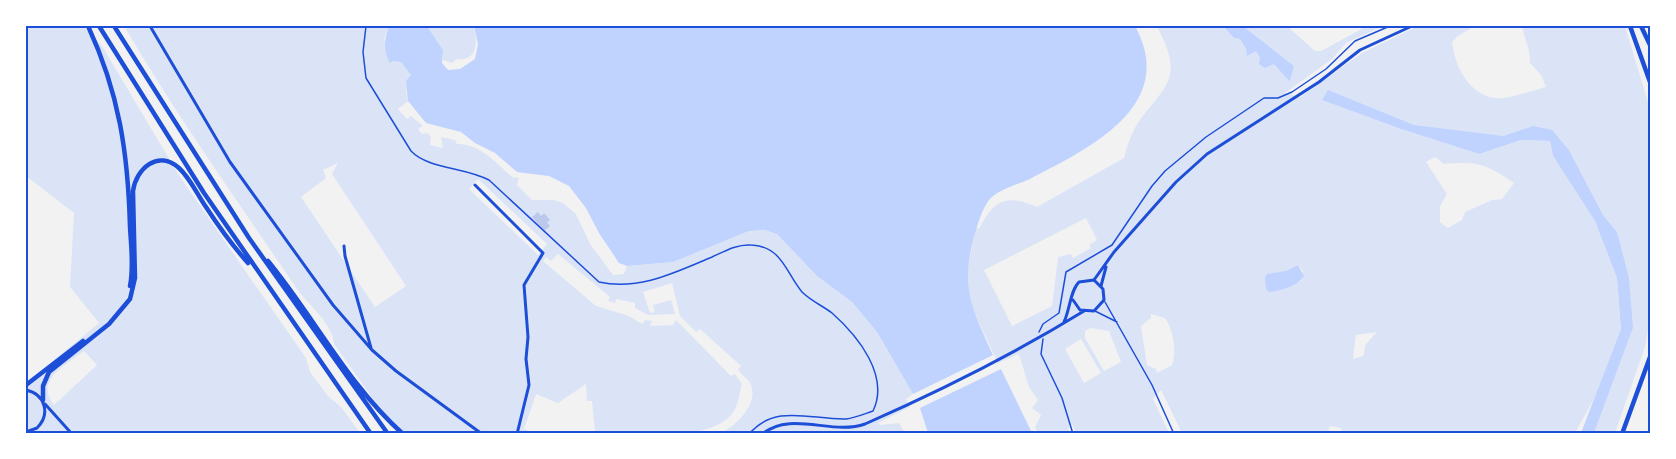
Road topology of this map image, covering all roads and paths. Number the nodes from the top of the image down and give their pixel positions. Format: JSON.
{"nodes":[{"id":1,"x":88,"y":26,"type":"edge"},
{"id":2,"x":99,"y":26,"type":"edge"},
{"id":3,"x":114,"y":26,"type":"edge"},
{"id":4,"x":150,"y":26,"type":"edge"},
{"id":5,"x":366,"y":26,"type":"edge"},
{"id":6,"x":1390,"y":26,"type":"edge"},
{"id":7,"x":1412,"y":26,"type":"edge"},
{"id":8,"x":1630,"y":26,"type":"edge"},
{"id":9,"x":1641,"y":26,"type":"edge"},
{"id":10,"x":1650,"y":45,"type":"edge"},
{"id":11,"x":1650,"y":82,"type":"edge"},
{"id":12,"x":475,"y":185,"type":"dead end"},
{"id":13,"x":249,"y":238,"type":"junction"},
{"id":14,"x":344,"y":246,"type":"dead end"},
{"id":15,"x":1106,"y":266,"type":"junction"},
{"id":16,"x":1094,"y":280,"type":"junction"},
{"id":17,"x":265,"y":284,"type":"junction"},
{"id":18,"x":1101,"y":286,"type":"junction"},
{"id":19,"x":1073,"y":300,"type":"junction"},
{"id":20,"x":1104,"y":300,"type":"junction"},
{"id":21,"x":1094,"y":310,"type":"junction"},
{"id":22,"x":1084,"y":311,"type":"junction"},
{"id":23,"x":1118,"y":323,"type":"junction"},
{"id":24,"x":1063,"y":324,"type":"junction"},
{"id":25,"x":1042,"y":337,"type":"junction"},
{"id":26,"x":372,"y":350,"type":"junction"},
{"id":27,"x":1650,"y":357,"type":"edge"},
{"id":28,"x":26,"y":385,"type":"edge"},
{"id":29,"x":26,"y":390,"type":"edge"},
{"id":30,"x":43,"y":401,"type":"junction"},
{"id":31,"x":26,"y":432,"type":"edge"},
{"id":32,"x":72,"y":434,"type":"edge"},
{"id":33,"x":371,"y":434,"type":"edge"},
{"id":34,"x":388,"y":434,"type":"edge"},
{"id":35,"x":402,"y":434,"type":"edge"},
{"id":36,"x":482,"y":434,"type":"edge"},
{"id":37,"x":517,"y":434,"type":"edge"},
{"id":38,"x":749,"y":434,"type":"edge"},
{"id":39,"x":762,"y":434,"type":"edge"},
{"id":40,"x":1073,"y":434,"type":"edge"},
{"id":41,"x":1174,"y":434,"type":"edge"},
{"id":42,"x":1622,"y":434,"type":"edge"}],
"edges":[{"from":1,"to":28,"type":"highway"},
{"from":2,"to":17,"type":"highway"},
{"from":3,"to":13,"type":"highway"},
{"from":4,"to":26,"type":"street"},
{"from":5,"to":38,"type":"path"},
{"from":6,"to":25,"type":"path"},
{"from":7,"to":15,"type":"street"},
{"from":8,"to":11,"type":"highway"},
{"from":9,"to":10,"type":"highway"},
{"from":12,"to":37,"type":"street"},
{"from":13,"to":34,"type":"highway"},
{"from":13,"to":35,"type":"highway"},
{"from":14,"to":26,"type":"street"},
{"from":15,"to":16,"type":"street"},
{"from":15,"to":18,"type":"street"},
{"from":16,"to":18,"type":"street"},
{"from":16,"to":19,"type":"street"},
{"from":17,"to":30,"type":"highway"},
{"from":17,"to":33,"type":"highway"},
{"from":18,"to":20,"type":"street"},
{"from":19,"to":22,"type":"street"},
{"from":19,"to":24,"type":"street"},
{"from":20,"to":21,"type":"street"},
{"from":20,"to":23,"type":"lane"},
{"from":21,"to":22,"type":"street"},
{"from":21,"to":23,"type":"lane"},
{"from":22,"to":24,"type":"street"},
{"from":23,"to":41,"type":"lane"},
{"from":24,"to":25,"type":"street"},
{"from":25,"to":39,"type":"street"},
{"from":25,"to":40,"type":"path"},
{"from":26,"to":36,"type":"street"},
{"from":27,"to":42,"type":"highway"},
{"from":29,"to":30,"type":"street"},
{"from":30,"to":31,"type":"street"},
{"from":30,"to":32,"type":"street"}]}
